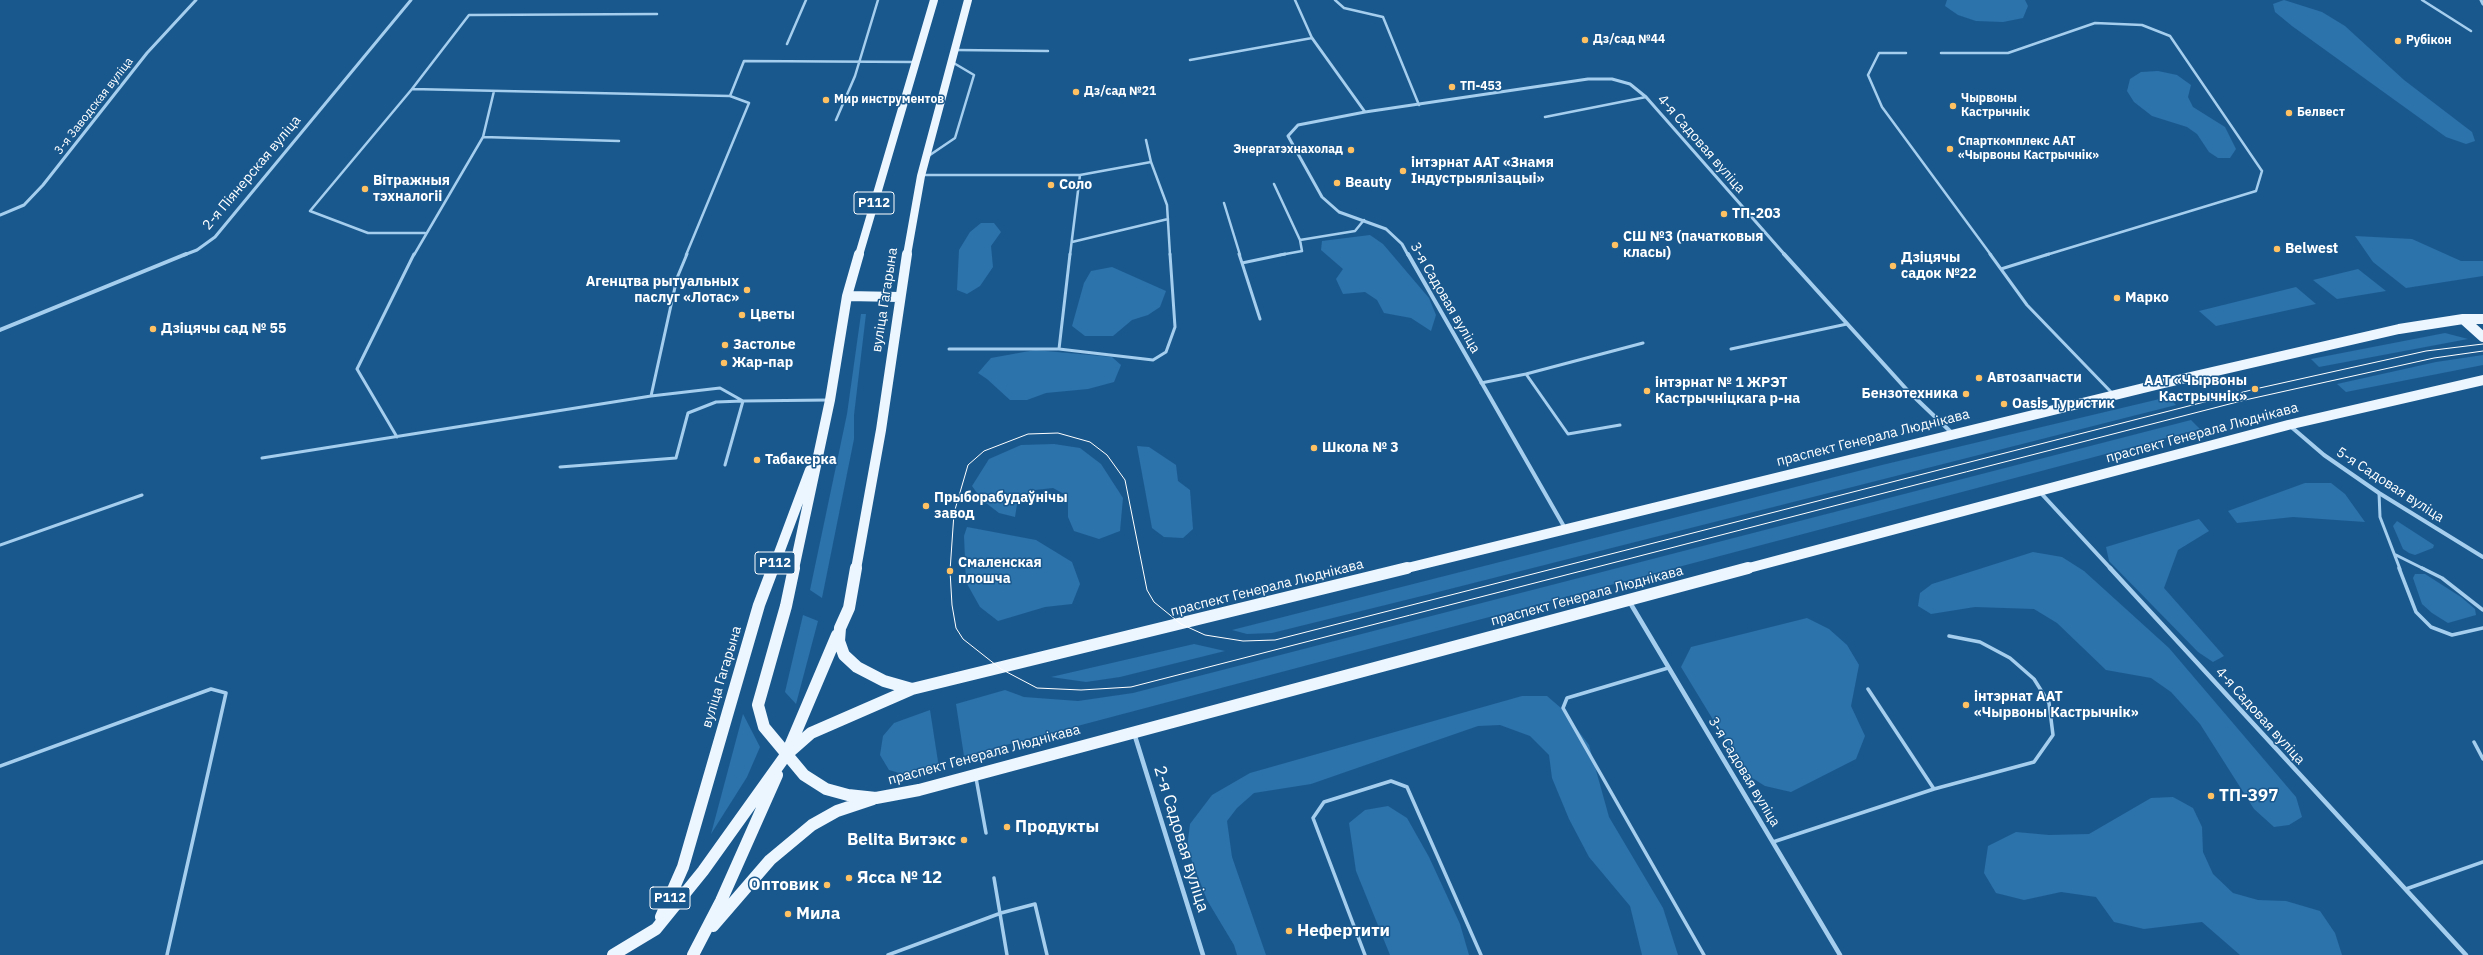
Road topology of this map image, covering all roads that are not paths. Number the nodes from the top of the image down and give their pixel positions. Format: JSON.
{"nodes":[{"id":1,"x":196,"y":0,"type":"edge"},
{"id":2,"x":411,"y":0,"type":"edge"},
{"id":3,"x":806,"y":0,"type":"edge"},
{"id":4,"x":878,"y":0,"type":"edge"},
{"id":5,"x":934,"y":0,"type":"edge"},
{"id":6,"x":968,"y":0,"type":"edge"},
{"id":7,"x":1295,"y":0,"type":"edge"},
{"id":8,"x":1336,"y":0,"type":"edge"},
{"id":9,"x":2422,"y":0,"type":"edge"},
{"id":10,"x":2481,"y":0,"type":"edge"},
{"id":11,"x":2483,"y":4,"type":"edge"},
{"id":12,"x":657,"y":14,"type":"dead end"},
{"id":13,"x":2471,"y":31,"type":"dead end"},
{"id":14,"x":1312,"y":38,"type":"junction"},
{"id":15,"x":787,"y":44,"type":"dead end"},
{"id":16,"x":955,"y":50,"type":"junction"},
{"id":17,"x":1048,"y":51,"type":"dead end"},
{"id":18,"x":1906,"y":53,"type":"dead end"},
{"id":19,"x":1941,"y":53,"type":"dead end"},
{"id":20,"x":1190,"y":60,"type":"dead end"},
{"id":21,"x":952,"y":61,"type":"junction"},
{"id":22,"x":859,"y":62,"type":"junction"},
{"id":23,"x":916,"y":62,"type":"junction"},
{"id":24,"x":412,"y":89,"type":"junction"},
{"id":25,"x":494,"y":91,"type":"junction"},
{"id":26,"x":730,"y":96,"type":"junction"},
{"id":27,"x":1646,"y":97,"type":"junction"},
{"id":28,"x":1419,"y":105,"type":"junction"},
{"id":29,"x":1365,"y":112,"type":"junction"},
{"id":30,"x":1545,"y":117,"type":"dead end"},
{"id":31,"x":836,"y":120,"type":"dead end"},
{"id":32,"x":484,"y":137,"type":"junction"},
{"id":33,"x":1146,"y":140,"type":"dead end"},
{"id":34,"x":619,"y":141,"type":"dead end"},
{"id":35,"x":926,"y":158,"type":"junction"},
{"id":36,"x":1151,"y":162,"type":"junction"},
{"id":37,"x":1080,"y":175,"type":"junction"},
{"id":38,"x":921,"y":176,"type":"junction"},
{"id":39,"x":1274,"y":184,"type":"dead end"},
{"id":40,"x":1224,"y":203,"type":"dead end"},
{"id":41,"x":0,"y":215,"type":"edge"},
{"id":42,"x":1168,"y":219,"type":"junction"},
{"id":43,"x":1364,"y":220,"type":"junction"},
{"id":44,"x":425,"y":233,"type":"junction"},
{"id":45,"x":1300,"y":240,"type":"junction"},
{"id":46,"x":1072,"y":242,"type":"junction"},
{"id":47,"x":1242,"y":263,"type":"junction"},
{"id":48,"x":2001,"y":269,"type":"junction"},
{"id":49,"x":847,"y":296,"type":"junction"},
{"id":50,"x":899,"y":297,"type":"junction"},
{"id":51,"x":1260,"y":319,"type":"dead end"},
{"id":52,"x":2483,"y":319,"type":"edge"},
{"id":53,"x":2464,"y":320,"type":"junction"},
{"id":54,"x":1847,"y":324,"type":"junction"},
{"id":55,"x":0,"y":330,"type":"edge"},
{"id":56,"x":2483,"y":337,"type":"edge"},
{"id":57,"x":1643,"y":344,"type":"dead end"},
{"id":58,"x":1059,"y":348,"type":"junction"},
{"id":59,"x":949,"y":349,"type":"dead end"},
{"id":60,"x":1732,"y":349,"type":"dead end"},
{"id":61,"x":1526,"y":374,"type":"junction"},
{"id":62,"x":2483,"y":380,"type":"edge"},
{"id":63,"x":1481,"y":383,"type":"junction"},
{"id":64,"x":2115,"y":395,"type":"junction"},
{"id":65,"x":651,"y":396,"type":"junction"},
{"id":66,"x":830,"y":400,"type":"junction"},
{"id":67,"x":742,"y":401,"type":"junction"},
{"id":68,"x":1620,"y":425,"type":"dead end"},
{"id":69,"x":2288,"y":425,"type":"junction"},
{"id":70,"x":1953,"y":434,"type":"junction"},
{"id":71,"x":822,"y":436,"type":"junction"},
{"id":72,"x":397,"y":437,"type":"junction"},
{"id":73,"x":262,"y":458,"type":"dead end"},
{"id":74,"x":725,"y":465,"type":"dead end"},
{"id":75,"x":560,"y":467,"type":"dead end"},
{"id":76,"x":2039,"y":491,"type":"junction"},
{"id":77,"x":2379,"y":493,"type":"junction"},
{"id":78,"x":142,"y":495,"type":"dead end"},
{"id":79,"x":1566,"y":530,"type":"junction"},
{"id":80,"x":0,"y":545,"type":"edge"},
{"id":81,"x":2396,"y":555,"type":"junction"},
{"id":82,"x":2483,"y":557,"type":"edge"},
{"id":83,"x":1628,"y":601,"type":"junction"},
{"id":84,"x":849,"y":608,"type":"junction"},
{"id":85,"x":2483,"y":610,"type":"edge"},
{"id":86,"x":2483,"y":628,"type":"edge"},
{"id":87,"x":1949,"y":636,"type":"dead end"},
{"id":88,"x":1668,"y":668,"type":"junction"},
{"id":89,"x":912,"y":689,"type":"junction"},
{"id":90,"x":1868,"y":689,"type":"dead end"},
{"id":91,"x":1134,"y":731,"type":"junction"},
{"id":92,"x":2474,"y":742,"type":"dead end"},
{"id":93,"x":786,"y":755,"type":"junction"},
{"id":94,"x":2483,"y":759,"type":"edge"},
{"id":95,"x":0,"y":766,"type":"edge"},
{"id":96,"x":975,"y":774,"type":"junction"},
{"id":97,"x":1934,"y":789,"type":"junction"},
{"id":98,"x":876,"y":798,"type":"junction"},
{"id":99,"x":986,"y":833,"type":"dead end"},
{"id":100,"x":1773,"y":842,"type":"junction"},
{"id":101,"x":2483,"y":862,"type":"edge"},
{"id":102,"x":994,"y":878,"type":"dead end"},
{"id":103,"x":2404,"y":890,"type":"junction"},
{"id":104,"x":1001,"y":913,"type":"junction"},
{"id":105,"x":656,"y":929,"type":"junction"},
{"id":106,"x":704,"y":936,"type":"junction"},
{"id":107,"x":167,"y":955,"type":"edge"},
{"id":108,"x":612,"y":955,"type":"edge"},
{"id":109,"x":693,"y":955,"type":"edge"},
{"id":110,"x":888,"y":955,"type":"edge"},
{"id":111,"x":1007,"y":955,"type":"edge"},
{"id":112,"x":1047,"y":955,"type":"edge"},
{"id":113,"x":1203,"y":955,"type":"edge"},
{"id":114,"x":1365,"y":955,"type":"edge"},
{"id":115,"x":1481,"y":955,"type":"edge"},
{"id":116,"x":1704,"y":955,"type":"edge"},
{"id":117,"x":1840,"y":955,"type":"edge"},
{"id":118,"x":2466,"y":955,"type":"edge"}],
"edges":[{"from":1,"to":41,"type":"street","name":"3-я Заводская вуліца"},
{"from":2,"to":55,"type":"street","name":"2-я Піянерская вуліца"},
{"from":3,"to":15,"type":"lane"},
{"from":4,"to":22,"type":"lane"},
{"from":5,"to":23,"type":"main road","name":"вуліца Гагарына","number":"Р112"},
{"from":6,"to":16,"type":"main road","name":"вуліца Гагарына","number":"Р112"},
{"from":7,"to":14,"type":"lane"},
{"from":8,"to":28,"type":"lane"},
{"from":9,"to":13,"type":"lane"},
{"from":10,"to":11,"type":"street"},
{"from":12,"to":24,"type":"lane"},
{"from":14,"to":20,"type":"lane"},
{"from":14,"to":29,"type":"street"},
{"from":16,"to":17,"type":"lane"},
{"from":16,"to":21,"type":"main road","name":"вуліца Гагарына","number":"Р112"},
{"from":18,"to":48,"type":"lane"},
{"from":19,"to":48,"type":"lane"},
{"from":21,"to":35,"type":"main road","name":"вуліца Гагарына","number":"Р112"},
{"from":21,"to":35,"type":"lane"},
{"from":22,"to":23,"type":"lane"},
{"from":22,"to":26,"type":"lane"},
{"from":22,"to":31,"type":"lane"},
{"from":23,"to":49,"type":"main road","name":"вуліца Гагарына","number":"Р112"},
{"from":24,"to":25,"type":"lane"},
{"from":24,"to":44,"type":"lane"},
{"from":25,"to":26,"type":"lane"},
{"from":25,"to":32,"type":"lane"},
{"from":26,"to":65,"type":"lane"},
{"from":27,"to":28,"type":"street","name":"4-я Садовая вуліца"},
{"from":27,"to":30,"type":"lane"},
{"from":27,"to":54,"type":"street","name":"4-я Садовая вуліца"},
{"from":28,"to":29,"type":"street","name":"4-я Садовая вуліца"},
{"from":29,"to":43,"type":"street","name":"3-я Садовая вуліца"},
{"from":32,"to":34,"type":"lane"},
{"from":32,"to":44,"type":"lane"},
{"from":33,"to":36,"type":"lane"},
{"from":35,"to":38,"type":"main road","name":"вуліца Гагарына","number":"Р112"},
{"from":36,"to":37,"type":"lane"},
{"from":36,"to":42,"type":"lane"},
{"from":37,"to":38,"type":"lane"},
{"from":37,"to":46,"type":"lane"},
{"from":38,"to":50,"type":"main road","name":"вуліца Гагарына","number":"Р112"},
{"from":39,"to":45,"type":"lane"},
{"from":40,"to":47,"type":"lane"},
{"from":42,"to":46,"type":"lane"},
{"from":42,"to":58,"type":"lane"},
{"from":43,"to":45,"type":"lane"},
{"from":43,"to":63,"type":"street","name":"3-я Садовая вуліца"},
{"from":44,"to":72,"type":"lane"},
{"from":45,"to":47,"type":"lane"},
{"from":46,"to":58,"type":"lane"},
{"from":47,"to":51,"type":"lane"},
{"from":48,"to":64,"type":"lane"},
{"from":49,"to":50,"type":"main road"},
{"from":49,"to":66,"type":"main road","name":"вуліца Гагарына","number":"Р112"},
{"from":50,"to":84,"type":"main road","name":"вуліца Гагарына","number":"Р112"},
{"from":52,"to":53,"type":"main road","name":"праспект Генерала Люднікава"},
{"from":53,"to":56,"type":"main road"},
{"from":53,"to":64,"type":"main road","name":"праспект Генерала Люднікава"},
{"from":54,"to":60,"type":"lane"},
{"from":54,"to":70,"type":"street","name":"4-я Садовая вуліца"},
{"from":57,"to":61,"type":"lane"},
{"from":58,"to":59,"type":"lane"},
{"from":61,"to":63,"type":"lane"},
{"from":61,"to":68,"type":"lane"},
{"from":62,"to":69,"type":"main road","name":"праспект Генерала Люднікава"},
{"from":63,"to":79,"type":"street","name":"3-я Садовая вуліца"},
{"from":64,"to":70,"type":"main road","name":"праспект Генерала Люднікава"},
{"from":65,"to":67,"type":"lane"},
{"from":65,"to":72,"type":"lane"},
{"from":66,"to":67,"type":"lane"},
{"from":66,"to":71,"type":"main road","name":"вуліца Гагарына","number":"Р112"},
{"from":67,"to":74,"type":"lane"},
{"from":67,"to":75,"type":"lane"},
{"from":69,"to":76,"type":"main road","name":"праспект Генерала Люднікава"},
{"from":69,"to":77,"type":"street","name":"5-я Садовая вуліца"},
{"from":70,"to":79,"type":"main road","name":"праспект Генерала Люднікава"},
{"from":71,"to":93,"type":"main road","name":"вуліца Гагарына"},
{"from":71,"to":105,"type":"main road","name":"вуліца Гагарына","number":"Р112"},
{"from":72,"to":73,"type":"lane"},
{"from":76,"to":83,"type":"main road","name":"праспект Генерала Люднікава"},
{"from":76,"to":103,"type":"street","name":"4-я Садовая вуліца"},
{"from":77,"to":81,"type":"lane"},
{"from":77,"to":82,"type":"street","name":"5-я Садовая вуліца"},
{"from":78,"to":80,"type":"lane"},
{"from":79,"to":89,"type":"main road","name":"праспект Генерала Люднікава"},
{"from":81,"to":85,"type":"lane"},
{"from":81,"to":86,"type":"lane"},
{"from":83,"to":88,"type":"street","name":"3-я Садовая вуліца"},
{"from":83,"to":91,"type":"main road","name":"праспект Генерала Люднікава"},
{"from":84,"to":89,"type":"main road","name":"вуліца Гагарына"},
{"from":84,"to":93,"type":"main road","name":"вуліца Гагарына","number":"Р112"},
{"from":87,"to":97,"type":"lane"},
{"from":88,"to":100,"type":"street","name":"3-я Садовая вуліца"},
{"from":88,"to":116,"type":"lane"},
{"from":89,"to":93,"type":"main road","name":"праспект Генерала Люднікава"},
{"from":90,"to":97,"type":"lane"},
{"from":91,"to":96,"type":"main road","name":"праспект Генерала Люднікава"},
{"from":91,"to":113,"type":"street","name":"2-я Садовая вуліца"},
{"from":92,"to":94,"type":"lane"},
{"from":93,"to":98,"type":"main road","name":"праспект Генерала Люднікава"},
{"from":93,"to":105,"type":"main road"},
{"from":93,"to":106,"type":"main road","name":"вуліца Гагарына","number":"Р112"},
{"from":95,"to":107,"type":"lane"},
{"from":96,"to":98,"type":"main road","name":"праспект Генерала Люднікава"},
{"from":96,"to":99,"type":"lane"},
{"from":97,"to":100,"type":"lane"},
{"from":98,"to":106,"type":"main road"},
{"from":100,"to":117,"type":"street","name":"3-я Садовая вуліца"},
{"from":101,"to":103,"type":"lane"},
{"from":102,"to":104,"type":"lane"},
{"from":103,"to":118,"type":"street","name":"4-я Садовая вуліца"},
{"from":104,"to":110,"type":"lane"},
{"from":104,"to":111,"type":"lane"},
{"from":104,"to":112,"type":"lane"},
{"from":105,"to":108,"type":"main road","number":"Р112"},
{"from":106,"to":109,"type":"main road","number":"Р112"},
{"from":114,"to":115,"type":"lane"}]}
